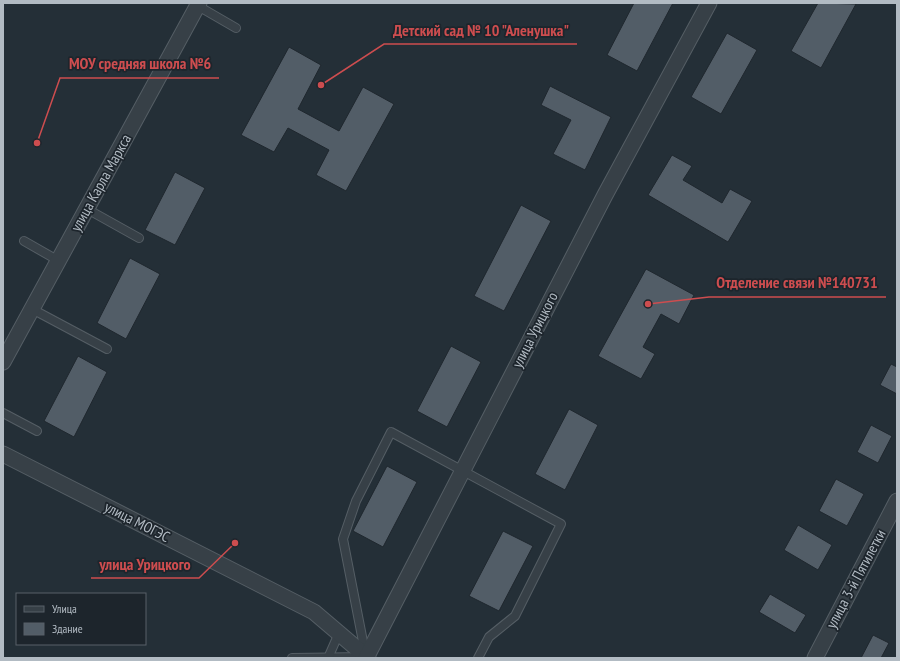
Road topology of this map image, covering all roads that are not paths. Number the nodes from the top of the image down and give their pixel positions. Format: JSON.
{"nodes":[{"id":1,"x":709,"y":3,"type":"edge"},
{"id":2,"x":199,"y":4,"type":"edge"},
{"id":3,"x":236,"y":28,"type":"dead end"},
{"id":4,"x":87,"y":209,"type":"junction"},
{"id":5,"x":139,"y":238,"type":"dead end"},
{"id":6,"x":24,"y":241,"type":"dead end"},
{"id":7,"x":59,"y":260,"type":"junction"},
{"id":8,"x":32,"y":309,"type":"junction"},
{"id":9,"x":107,"y":349,"type":"dead end"},
{"id":10,"x":3,"y":362,"type":"edge"},
{"id":11,"x":3,"y":413,"type":"edge"},
{"id":12,"x":38,"y":431,"type":"dead end"},
{"id":13,"x":3,"y":454,"type":"edge"},
{"id":14,"x":463,"y":470,"type":"junction"},
{"id":15,"x":897,"y":501,"type":"edge"},
{"id":16,"x":339,"y":633,"type":"junction"},
{"id":17,"x":329,"y":657,"type":"edge"},
{"id":18,"x":292,"y":658,"type":"edge"},
{"id":19,"x":366,"y":658,"type":"edge"},
{"id":20,"x":478,"y":658,"type":"edge"},
{"id":21,"x":815,"y":658,"type":"edge"}],
"edges":[{"from":1,"to":14,"type":"street","name":"улица Урицкого"},
{"from":2,"to":3,"type":"lane"},
{"from":2,"to":4,"type":"street","name":"улица Карла Маркса"},
{"from":4,"to":5,"type":"lane"},
{"from":4,"to":7,"type":"street","name":"улица Карла Маркса"},
{"from":6,"to":7,"type":"lane"},
{"from":7,"to":8,"type":"street","name":"улица Карла Маркса"},
{"from":8,"to":9,"type":"lane"},
{"from":8,"to":10,"type":"street","name":"улица Карла Маркса"},
{"from":11,"to":12,"type":"lane"},
{"from":13,"to":16,"type":"street","name":"улица МОГЭС"},
{"from":14,"to":19,"type":"street","name":"улица Урицкого"},
{"from":14,"to":19,"type":"lane"},
{"from":14,"to":20,"type":"lane"},
{"from":15,"to":21,"type":"street","name":"улица 3-й Пятилетки"},
{"from":16,"to":17,"type":"lane"},
{"from":16,"to":19,"type":"street","name":"улица МОГЭС"},
{"from":17,"to":18,"type":"lane"},
{"from":17,"to":19,"type":"lane"}]}
